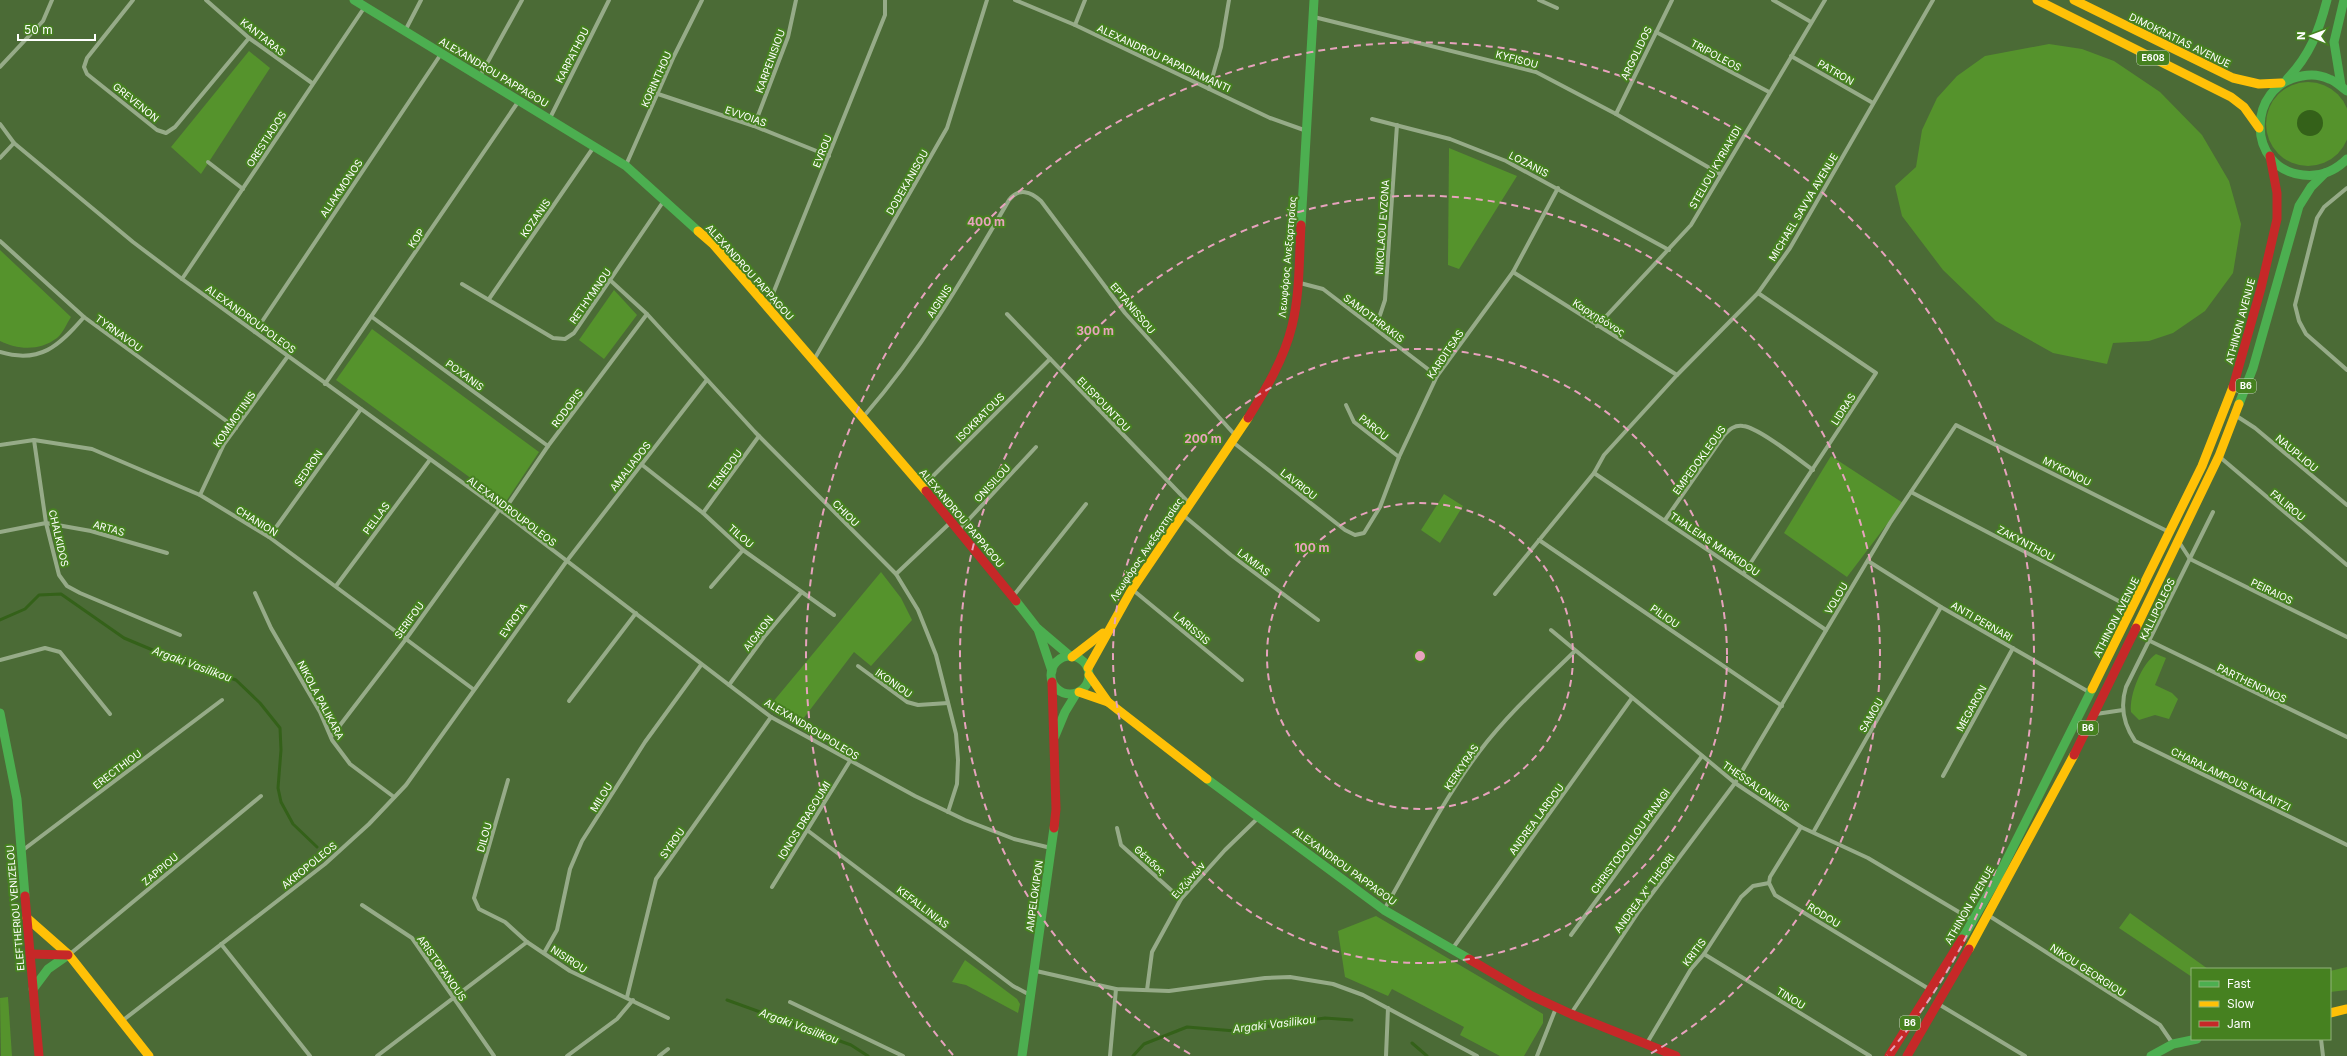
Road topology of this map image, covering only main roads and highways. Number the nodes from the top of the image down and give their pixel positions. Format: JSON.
{"nodes":[{"id":1,"x":354,"y":0,"type":"edge"},
{"id":2,"x":1314,"y":0,"type":"edge"},
{"id":3,"x":2037,"y":0,"type":"edge"},
{"id":4,"x":2074,"y":0,"type":"edge"},
{"id":5,"x":2327,"y":0,"type":"edge"},
{"id":6,"x":2344,"y":0,"type":"edge"},
{"id":7,"x":2284,"y":81,"type":"junction"},
{"id":8,"x":2344,"y":88,"type":"edge"},
{"id":9,"x":2259,"y":128,"type":"junction"},
{"id":10,"x":2270,"y":156,"type":"junction"},
{"id":11,"x":2347,"y":159,"type":"edge"},
{"id":12,"x":2343,"y":165,"type":"edge"},
{"id":13,"x":2325,"y":173,"type":"junction"},
{"id":14,"x":1037,"y":628,"type":"junction"},
{"id":15,"x":1106,"y":631,"type":"junction"},
{"id":16,"x":1071,"y":656,"type":"junction"},
{"id":17,"x":1052,"y":671,"type":"junction"},
{"id":18,"x":1088,"y":672,"type":"junction"},
{"id":19,"x":1052,"y":682,"type":"junction"},
{"id":20,"x":1077,"y":693,"type":"junction"},
{"id":21,"x":1108,"y":702,"type":"junction"},
{"id":22,"x":0,"y":713,"type":"edge"},
{"id":23,"x":1055,"y":738,"type":"junction"},
{"id":24,"x":27,"y":918,"type":"junction"},
{"id":25,"x":30,"y":954,"type":"junction"},
{"id":26,"x":69,"y":955,"type":"junction"},
{"id":27,"x":33,"y":989,"type":"junction"},
{"id":28,"x":2347,"y":1009,"type":"edge"},
{"id":29,"x":2331,"y":1013,"type":"edge"},
{"id":30,"x":2192,"y":1040,"type":"edge"},
{"id":31,"x":40,"y":1056,"type":"edge"},
{"id":32,"x":149,"y":1056,"type":"edge"},
{"id":33,"x":1022,"y":1056,"type":"edge"},
{"id":34,"x":1676,"y":1056,"type":"edge"},
{"id":35,"x":1889,"y":1056,"type":"edge"},
{"id":36,"x":1907,"y":1056,"type":"edge"},
{"id":37,"x":2150,"y":1056,"type":"edge"}],
"edges":[{"from":1,"to":14,"type":"main road","name":"ALEXANDROU PAPPAGOU"},
{"from":2,"to":15,"type":"main road","name":"Λεωφόρος Ανεξαρτησίας"},
{"from":3,"to":9,"type":"main road","number":"E608"},
{"from":4,"to":7,"type":"main road","name":"DIMOKRATIAS AVENUE","number":"E608"},
{"from":5,"to":7,"type":"main road"},
{"from":6,"to":8,"type":"main road"},
{"from":7,"to":8,"type":"main road","number":"E608"},
{"from":7,"to":9,"type":"main road","number":"E608"},
{"from":9,"to":10,"type":"main road","number":"E608"},
{"from":10,"to":13,"type":"main road","number":"E608"},
{"from":10,"to":35,"type":"main road","name":"ATHINON AVENUE","number":"B6"},
{"from":11,"to":12,"type":"main road","number":"E608"},
{"from":12,"to":13,"type":"main road","number":"E608"},
{"from":13,"to":36,"type":"main road","name":"ATHINON AVENUE","number":"B6"},
{"from":14,"to":16,"type":"main road","name":"ALEXANDROU PAPPAGOU"},
{"from":14,"to":17,"type":"main road","name":"ALEXANDROU PAPPAGOU"},
{"from":15,"to":16,"type":"main road","name":"Λεωφόρος Ανεξαρτησίας"},
{"from":15,"to":18,"type":"main road","name":"Λεωφόρος Ανεξαρτησίας"},
{"from":16,"to":17,"type":"main road"},
{"from":16,"to":18,"type":"main road"},
{"from":17,"to":19,"type":"main road"},
{"from":18,"to":20,"type":"main road"},
{"from":18,"to":21,"type":"main road","name":"ALEXANDROU PAPPAGOU"},
{"from":19,"to":20,"type":"main road"},
{"from":19,"to":23,"type":"main road","name":"AMPELOKIPON"},
{"from":20,"to":21,"type":"main road","name":"ALEXANDROU PAPPAGOU"},
{"from":20,"to":23,"type":"main road","name":"AMPELOKIPON"},
{"from":21,"to":34,"type":"main road","name":"ALEXANDROU PAPPAGOU"},
{"from":22,"to":24,"type":"main road","name":"ELEFTHERIOU VENIZELOU"},
{"from":23,"to":33,"type":"main road","name":"AMPELOKIPON"},
{"from":24,"to":25,"type":"main road","name":"ELEFTHERIOU VENIZELOU"},
{"from":24,"to":26,"type":"main road"},
{"from":25,"to":26,"type":"main road"},
{"from":25,"to":27,"type":"main road","name":"ELEFTHERIOU VENIZELOU"},
{"from":26,"to":27,"type":"main road"},
{"from":26,"to":32,"type":"main road"},
{"from":27,"to":31,"type":"main road","name":"ELEFTHERIOU VENIZELOU"},
{"from":28,"to":29,"type":"main road"},
{"from":30,"to":37,"type":"main road"}]}
